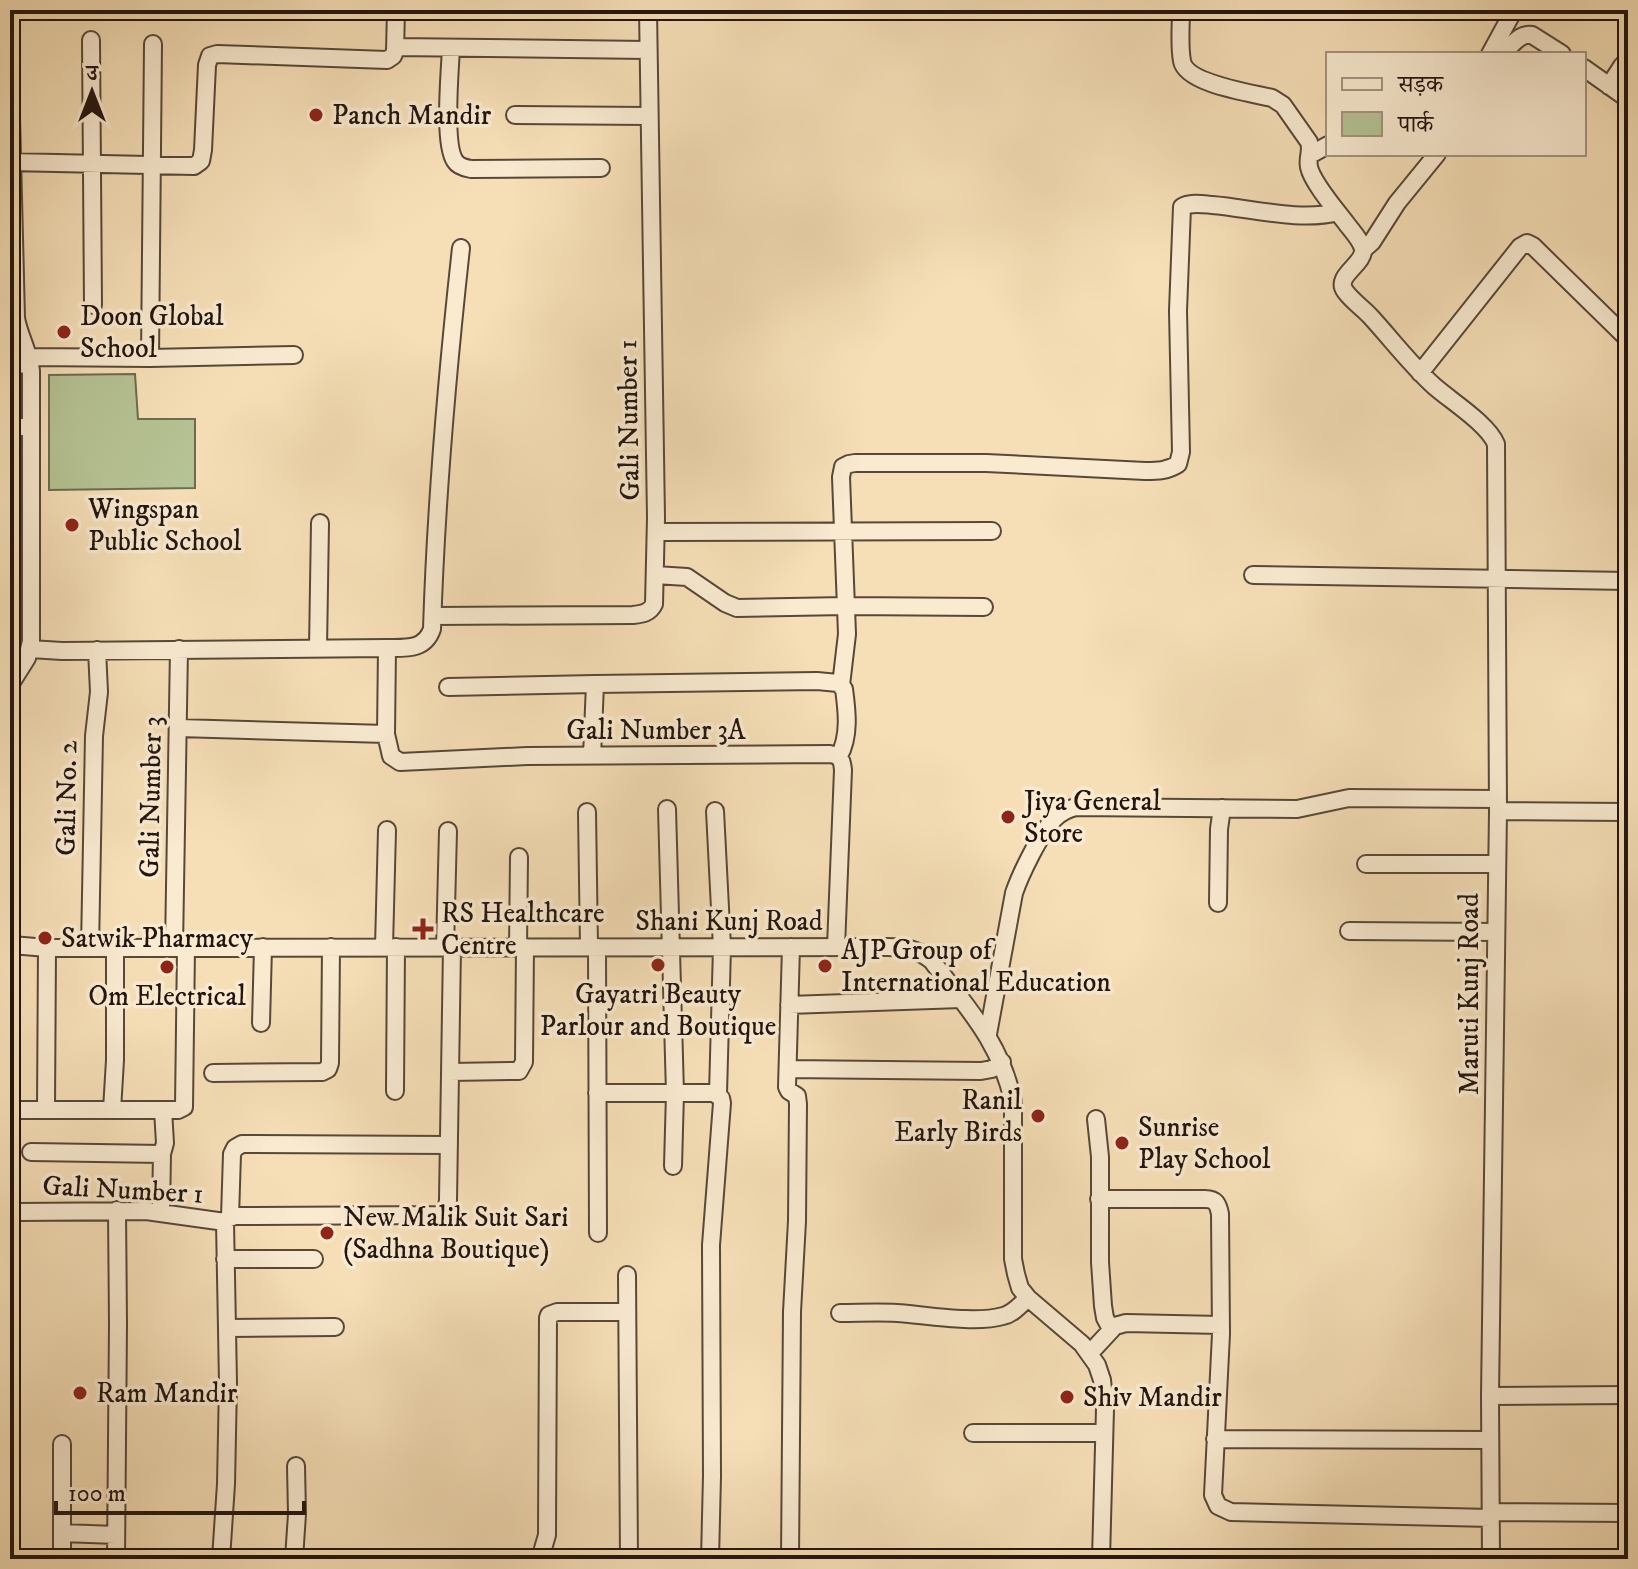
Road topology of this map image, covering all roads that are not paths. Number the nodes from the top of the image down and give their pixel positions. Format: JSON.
{"nodes":[{"id":1,"x":396,"y":10,"type":"edge"},
{"id":2,"x":648,"y":10,"type":"edge"},
{"id":3,"x":1181,"y":10,"type":"edge"},
{"id":4,"x":1514,"y":10,"type":"edge"},
{"id":5,"x":91,"y":40,"type":"dead end"},
{"id":6,"x":153,"y":44,"type":"dead end"},
{"id":7,"x":395,"y":47,"type":"junction"},
{"id":8,"x":451,"y":48,"type":"junction"},
{"id":9,"x":648,"y":50,"type":"junction"},
{"id":10,"x":1495,"y":52,"type":"edge"},
{"id":11,"x":1500,"y":52,"type":"edge"},
{"id":12,"x":1559,"y":52,"type":"edge"},
{"id":13,"x":1628,"y":60,"type":"edge"},
{"id":14,"x":1586,"y":69,"type":"edge"},
{"id":15,"x":10,"y":77,"type":"edge"},
{"id":16,"x":1609,"y":86,"type":"junction"},
{"id":17,"x":10,"y":87,"type":"edge"},
{"id":18,"x":1628,"y":99,"type":"edge"},
{"id":19,"x":515,"y":115,"type":"dead end"},
{"id":20,"x":649,"y":116,"type":"junction"},
{"id":21,"x":1326,"y":146,"type":"edge"},
{"id":22,"x":1310,"y":155,"type":"junction"},
{"id":23,"x":1435,"y":156,"type":"edge"},
{"id":24,"x":10,"y":162,"type":"edge"},
{"id":25,"x":93,"y":164,"type":"junction"},
{"id":26,"x":151,"y":165,"type":"junction"},
{"id":27,"x":601,"y":168,"type":"dead end"},
{"id":28,"x":1337,"y":212,"type":"junction"},
{"id":29,"x":461,"y":248,"type":"dead end"},
{"id":30,"x":1363,"y":250,"type":"junction"},
{"id":31,"x":12,"y":254,"type":"edge"},
{"id":32,"x":93,"y":305,"type":"dead end"},
{"id":33,"x":1628,"y":339,"type":"edge"},
{"id":34,"x":294,"y":355,"type":"dead end"},
{"id":35,"x":150,"y":358,"type":"junction"},
{"id":36,"x":30,"y":361,"type":"junction"},
{"id":37,"x":10,"y":365,"type":"edge"},
{"id":38,"x":1420,"y":373,"type":"junction"},
{"id":39,"x":10,"y":427,"type":"edge"},
{"id":40,"x":31,"y":427,"type":"junction"},
{"id":41,"x":320,"y":523,"type":"dead end"},
{"id":42,"x":843,"y":531,"type":"junction"},
{"id":43,"x":992,"y":531,"type":"dead end"},
{"id":44,"x":656,"y":532,"type":"junction"},
{"id":45,"x":655,"y":575,"type":"junction"},
{"id":46,"x":1253,"y":575,"type":"dead end"},
{"id":47,"x":1497,"y":579,"type":"junction"},
{"id":48,"x":1628,"y":581,"type":"edge"},
{"id":49,"x":846,"y":606,"type":"junction"},
{"id":50,"x":984,"y":607,"type":"dead end"},
{"id":51,"x":433,"y":616,"type":"junction"},
{"id":52,"x":318,"y":648,"type":"junction"},
{"id":53,"x":387,"y":648,"type":"junction"},
{"id":54,"x":30,"y":649,"type":"junction"},
{"id":55,"x":179,"y":649,"type":"junction"},
{"id":56,"x":97,"y":650,"type":"junction"},
{"id":57,"x":595,"y":684,"type":"junction"},
{"id":58,"x":10,"y":685,"type":"edge"},
{"id":59,"x":841,"y":685,"type":"junction"},
{"id":60,"x":448,"y":687,"type":"dead end"},
{"id":61,"x":179,"y":728,"type":"junction"},
{"id":62,"x":386,"y":734,"type":"junction"},
{"id":63,"x":592,"y":756,"type":"junction"},
{"id":64,"x":839,"y":756,"type":"junction"},
{"id":65,"x":1498,"y":805,"type":"junction"},
{"id":66,"x":1222,"y":808,"type":"junction"},
{"id":67,"x":667,"y":809,"type":"dead end"},
{"id":68,"x":715,"y":811,"type":"dead end"},
{"id":69,"x":587,"y":812,"type":"dead end"},
{"id":70,"x":1628,"y":812,"type":"edge"},
{"id":71,"x":387,"y":830,"type":"dead end"},
{"id":72,"x":448,"y":831,"type":"dead end"},
{"id":73,"x":519,"y":857,"type":"dead end"},
{"id":74,"x":1366,"y":864,"type":"dead end"},
{"id":75,"x":1496,"y":864,"type":"junction"},
{"id":76,"x":1218,"y":903,"type":"dead end"},
{"id":77,"x":1349,"y":931,"type":"dead end"},
{"id":78,"x":1496,"y":932,"type":"junction"},
{"id":79,"x":11,"y":945,"type":"edge"},
{"id":80,"x":180,"y":947,"type":"junction"},
{"id":81,"x":263,"y":947,"type":"junction"},
{"id":82,"x":331,"y":947,"type":"junction"},
{"id":83,"x":390,"y":947,"type":"junction"},
{"id":84,"x":593,"y":947,"type":"junction"},
{"id":85,"x":672,"y":947,"type":"junction"},
{"id":86,"x":722,"y":947,"type":"junction"},
{"id":87,"x":791,"y":947,"type":"junction"},
{"id":88,"x":836,"y":947,"type":"junction"},
{"id":89,"x":47,"y":948,"type":"junction"},
{"id":90,"x":90,"y":948,"type":"junction"},
{"id":91,"x":115,"y":948,"type":"junction"},
{"id":92,"x":448,"y":948,"type":"junction"},
{"id":93,"x":522,"y":948,"type":"junction"},
{"id":94,"x":961,"y":999,"type":"junction"},
{"id":95,"x":789,"y":1005,"type":"junction"},
{"id":96,"x":261,"y":1023,"type":"dead end"},
{"id":97,"x":988,"y":1034,"type":"junction"},
{"id":98,"x":1002,"y":1062,"type":"junction"},
{"id":99,"x":788,"y":1069,"type":"junction"},
{"id":100,"x":450,"y":1072,"type":"junction"},
{"id":101,"x":213,"y":1073,"type":"dead end"},
{"id":102,"x":395,"y":1091,"type":"dead end"},
{"id":103,"x":597,"y":1093,"type":"junction"},
{"id":104,"x":675,"y":1093,"type":"junction"},
{"id":105,"x":718,"y":1094,"type":"junction"},
{"id":106,"x":46,"y":1109,"type":"junction"},
{"id":107,"x":10,"y":1110,"type":"edge"},
{"id":108,"x":112,"y":1110,"type":"junction"},
{"id":109,"x":163,"y":1110,"type":"junction"},
{"id":110,"x":1096,"y":1119,"type":"dead end"},
{"id":111,"x":449,"y":1145,"type":"junction"},
{"id":112,"x":31,"y":1152,"type":"dead end"},
{"id":113,"x":162,"y":1154,"type":"junction"},
{"id":114,"x":673,"y":1166,"type":"dead end"},
{"id":115,"x":1099,"y":1199,"type":"junction"},
{"id":116,"x":117,"y":1210,"type":"junction"},
{"id":117,"x":18,"y":1212,"type":"dead end"},
{"id":118,"x":161,"y":1212,"type":"junction"},
{"id":119,"x":228,"y":1220,"type":"junction"},
{"id":120,"x":598,"y":1233,"type":"dead end"},
{"id":121,"x":225,"y":1259,"type":"junction"},
{"id":122,"x":314,"y":1259,"type":"dead end"},
{"id":123,"x":627,"y":1275,"type":"dead end"},
{"id":124,"x":1028,"y":1298,"type":"junction"},
{"id":125,"x":627,"y":1312,"type":"junction"},
{"id":126,"x":840,"y":1313,"type":"dead end"},
{"id":127,"x":1221,"y":1325,"type":"junction"},
{"id":128,"x":335,"y":1327,"type":"dead end"},
{"id":129,"x":227,"y":1328,"type":"junction"},
{"id":130,"x":1111,"y":1329,"type":"junction"},
{"id":131,"x":1090,"y":1353,"type":"junction"},
{"id":132,"x":1628,"y":1395,"type":"edge"},
{"id":133,"x":1490,"y":1396,"type":"junction"},
{"id":134,"x":973,"y":1433,"type":"dead end"},
{"id":135,"x":1104,"y":1433,"type":"junction"},
{"id":136,"x":1215,"y":1439,"type":"junction"},
{"id":137,"x":1490,"y":1440,"type":"junction"},
{"id":138,"x":62,"y":1444,"type":"dead end"},
{"id":139,"x":296,"y":1466,"type":"dead end"},
{"id":140,"x":1628,"y":1513,"type":"edge"},
{"id":141,"x":1491,"y":1515,"type":"junction"},
{"id":142,"x":62,"y":1533,"type":"junction"},
{"id":143,"x":116,"y":1535,"type":"junction"},
{"id":144,"x":62,"y":1559,"type":"edge"},
{"id":145,"x":116,"y":1559,"type":"edge"},
{"id":146,"x":221,"y":1559,"type":"edge"},
{"id":147,"x":294,"y":1559,"type":"edge"},
{"id":148,"x":540,"y":1559,"type":"edge"},
{"id":149,"x":629,"y":1559,"type":"edge"},
{"id":150,"x":710,"y":1559,"type":"edge"},
{"id":151,"x":790,"y":1559,"type":"edge"},
{"id":152,"x":1101,"y":1559,"type":"edge"},
{"id":153,"x":1491,"y":1559,"type":"edge"}],
"edges":[{"from":1,"to":7,"type":"street"},
{"from":2,"to":9,"type":"street","name":"Gali Number 1"},
{"from":3,"to":22,"type":"street"},
{"from":4,"to":10,"type":"street"},
{"from":5,"to":25,"type":"street"},
{"from":6,"to":26,"type":"street"},
{"from":7,"to":8,"type":"street"},
{"from":7,"to":26,"type":"street"},
{"from":8,"to":9,"type":"street"},
{"from":8,"to":27,"type":"street"},
{"from":9,"to":20,"type":"street","name":"Gali Number 1"},
{"from":11,"to":12,"type":"street"},
{"from":13,"to":16,"type":"street"},
{"from":14,"to":16,"type":"street"},
{"from":15,"to":17,"type":"street"},
{"from":16,"to":18,"type":"street"},
{"from":17,"to":24,"type":"street"},
{"from":19,"to":20,"type":"street"},
{"from":20,"to":44,"type":"street","name":"Gali Number 1"},
{"from":21,"to":22,"type":"street"},
{"from":22,"to":28,"type":"street"},
{"from":23,"to":30,"type":"street"},
{"from":24,"to":25,"type":"street"},
{"from":24,"to":31,"type":"street"},
{"from":25,"to":26,"type":"street"},
{"from":25,"to":32,"type":"street"},
{"from":26,"to":35,"type":"street"},
{"from":28,"to":30,"type":"street"},
{"from":28,"to":42,"type":"street"},
{"from":29,"to":51,"type":"street"},
{"from":30,"to":38,"type":"street"},
{"from":31,"to":36,"type":"street"},
{"from":33,"to":38,"type":"street"},
{"from":34,"to":35,"type":"street"},
{"from":35,"to":36,"type":"street"},
{"from":36,"to":37,"type":"street"},
{"from":36,"to":40,"type":"street"},
{"from":38,"to":47,"type":"street","name":"Maruti Kunj Road"},
{"from":39,"to":40,"type":"street"},
{"from":40,"to":54,"type":"street"},
{"from":41,"to":52,"type":"street"},
{"from":42,"to":43,"type":"street"},
{"from":42,"to":44,"type":"street"},
{"from":42,"to":49,"type":"street"},
{"from":44,"to":45,"type":"street","name":"Gali Number 1"},
{"from":45,"to":49,"type":"street"},
{"from":45,"to":51,"type":"street","name":"Gali Number 1"},
{"from":46,"to":47,"type":"street"},
{"from":47,"to":48,"type":"street"},
{"from":47,"to":65,"type":"street","name":"Maruti Kunj Road"},
{"from":49,"to":50,"type":"street"},
{"from":49,"to":59,"type":"street"},
{"from":51,"to":53,"type":"street"},
{"from":52,"to":53,"type":"street"},
{"from":52,"to":55,"type":"street"},
{"from":53,"to":62,"type":"street"},
{"from":54,"to":56,"type":"street"},
{"from":54,"to":58,"type":"street"},
{"from":55,"to":56,"type":"street"},
{"from":55,"to":61,"type":"street","name":"Gali Number 3"},
{"from":56,"to":90,"type":"street","name":"Gali No. 2"},
{"from":57,"to":59,"type":"street"},
{"from":57,"to":60,"type":"street"},
{"from":57,"to":63,"type":"street"},
{"from":59,"to":64,"type":"street"},
{"from":61,"to":62,"type":"street"},
{"from":61,"to":80,"type":"street","name":"Gali Number 3"},
{"from":62,"to":63,"type":"street","name":"Gali Number 3A"},
{"from":63,"to":64,"type":"street","name":"Gali Number 3A"},
{"from":64,"to":88,"type":"street"},
{"from":65,"to":66,"type":"street"},
{"from":65,"to":70,"type":"street"},
{"from":65,"to":75,"type":"street","name":"Maruti Kunj Road"},
{"from":66,"to":76,"type":"street"},
{"from":66,"to":97,"type":"street"},
{"from":67,"to":85,"type":"street"},
{"from":68,"to":86,"type":"street"},
{"from":69,"to":84,"type":"street"},
{"from":71,"to":83,"type":"street"},
{"from":72,"to":92,"type":"street"},
{"from":73,"to":93,"type":"street"},
{"from":74,"to":75,"type":"street"},
{"from":75,"to":78,"type":"street","name":"Maruti Kunj Road"},
{"from":77,"to":78,"type":"street"},
{"from":78,"to":133,"type":"street","name":"Maruti Kunj Road"},
{"from":79,"to":89,"type":"street","name":"Shani Kunj Road"},
{"from":80,"to":81,"type":"street","name":"Shani Kunj Road"},
{"from":80,"to":91,"type":"street","name":"Shani Kunj Road"},
{"from":80,"to":109,"type":"street","name":"Gali Number 3"},
{"from":81,"to":82,"type":"street","name":"Shani Kunj Road"},
{"from":81,"to":96,"type":"street"},
{"from":82,"to":83,"type":"street","name":"Shani Kunj Road"},
{"from":82,"to":101,"type":"street"},
{"from":83,"to":92,"type":"street","name":"Shani Kunj Road"},
{"from":83,"to":102,"type":"street"},
{"from":84,"to":85,"type":"street","name":"Shani Kunj Road"},
{"from":84,"to":93,"type":"street","name":"Shani Kunj Road"},
{"from":84,"to":103,"type":"street"},
{"from":85,"to":86,"type":"street","name":"Shani Kunj Road"},
{"from":85,"to":104,"type":"street"},
{"from":86,"to":87,"type":"street","name":"Shani Kunj Road"},
{"from":86,"to":105,"type":"street"},
{"from":87,"to":88,"type":"street","name":"Shani Kunj Road"},
{"from":87,"to":95,"type":"street"},
{"from":88,"to":94,"type":"street","name":"Shani Kunj Road"},
{"from":89,"to":90,"type":"street","name":"Shani Kunj Road"},
{"from":89,"to":106,"type":"street"},
{"from":90,"to":91,"type":"street","name":"Shani Kunj Road"},
{"from":91,"to":108,"type":"street"},
{"from":92,"to":93,"type":"street","name":"Shani Kunj Road"},
{"from":92,"to":100,"type":"street"},
{"from":93,"to":100,"type":"street"},
{"from":94,"to":95,"type":"street"},
{"from":94,"to":97,"type":"street"},
{"from":95,"to":99,"type":"street"},
{"from":97,"to":98,"type":"street"},
{"from":98,"to":99,"type":"street"},
{"from":98,"to":124,"type":"street"},
{"from":99,"to":151,"type":"street"},
{"from":100,"to":111,"type":"street"},
{"from":103,"to":104,"type":"street"},
{"from":103,"to":120,"type":"street"},
{"from":104,"to":105,"type":"street"},
{"from":104,"to":114,"type":"street"},
{"from":105,"to":150,"type":"street"},
{"from":106,"to":107,"type":"street"},
{"from":106,"to":108,"type":"street"},
{"from":108,"to":109,"type":"street"},
{"from":109,"to":113,"type":"street"},
{"from":110,"to":115,"type":"street"},
{"from":111,"to":119,"type":"street","name":"Gali Number 1"},
{"from":111,"to":119,"type":"street"},
{"from":112,"to":113,"type":"street"},
{"from":113,"to":118,"type":"street"},
{"from":115,"to":127,"type":"street"},
{"from":115,"to":130,"type":"street"},
{"from":116,"to":117,"type":"street","name":"Gali Number 1"},
{"from":116,"to":118,"type":"street","name":"Gali Number 1"},
{"from":116,"to":143,"type":"street"},
{"from":118,"to":119,"type":"street","name":"Gali Number 1"},
{"from":119,"to":121,"type":"street"},
{"from":121,"to":122,"type":"street"},
{"from":121,"to":129,"type":"street"},
{"from":123,"to":125,"type":"street"},
{"from":124,"to":126,"type":"street"},
{"from":124,"to":131,"type":"street"},
{"from":125,"to":148,"type":"street"},
{"from":125,"to":149,"type":"street"},
{"from":127,"to":130,"type":"street"},
{"from":127,"to":136,"type":"street"},
{"from":128,"to":129,"type":"street"},
{"from":129,"to":146,"type":"street"},
{"from":130,"to":131,"type":"street"},
{"from":131,"to":135,"type":"street"},
{"from":132,"to":133,"type":"street"},
{"from":133,"to":137,"type":"street","name":"Maruti Kunj Road"},
{"from":134,"to":135,"type":"street"},
{"from":135,"to":152,"type":"street"},
{"from":136,"to":137,"type":"street"},
{"from":136,"to":141,"type":"street"},
{"from":137,"to":141,"type":"street","name":"Maruti Kunj Road"},
{"from":138,"to":142,"type":"street"},
{"from":139,"to":147,"type":"street"},
{"from":140,"to":141,"type":"street"},
{"from":141,"to":153,"type":"street","name":"Maruti Kunj Road"},
{"from":142,"to":143,"type":"street"},
{"from":142,"to":144,"type":"street"},
{"from":143,"to":145,"type":"street"}]}
